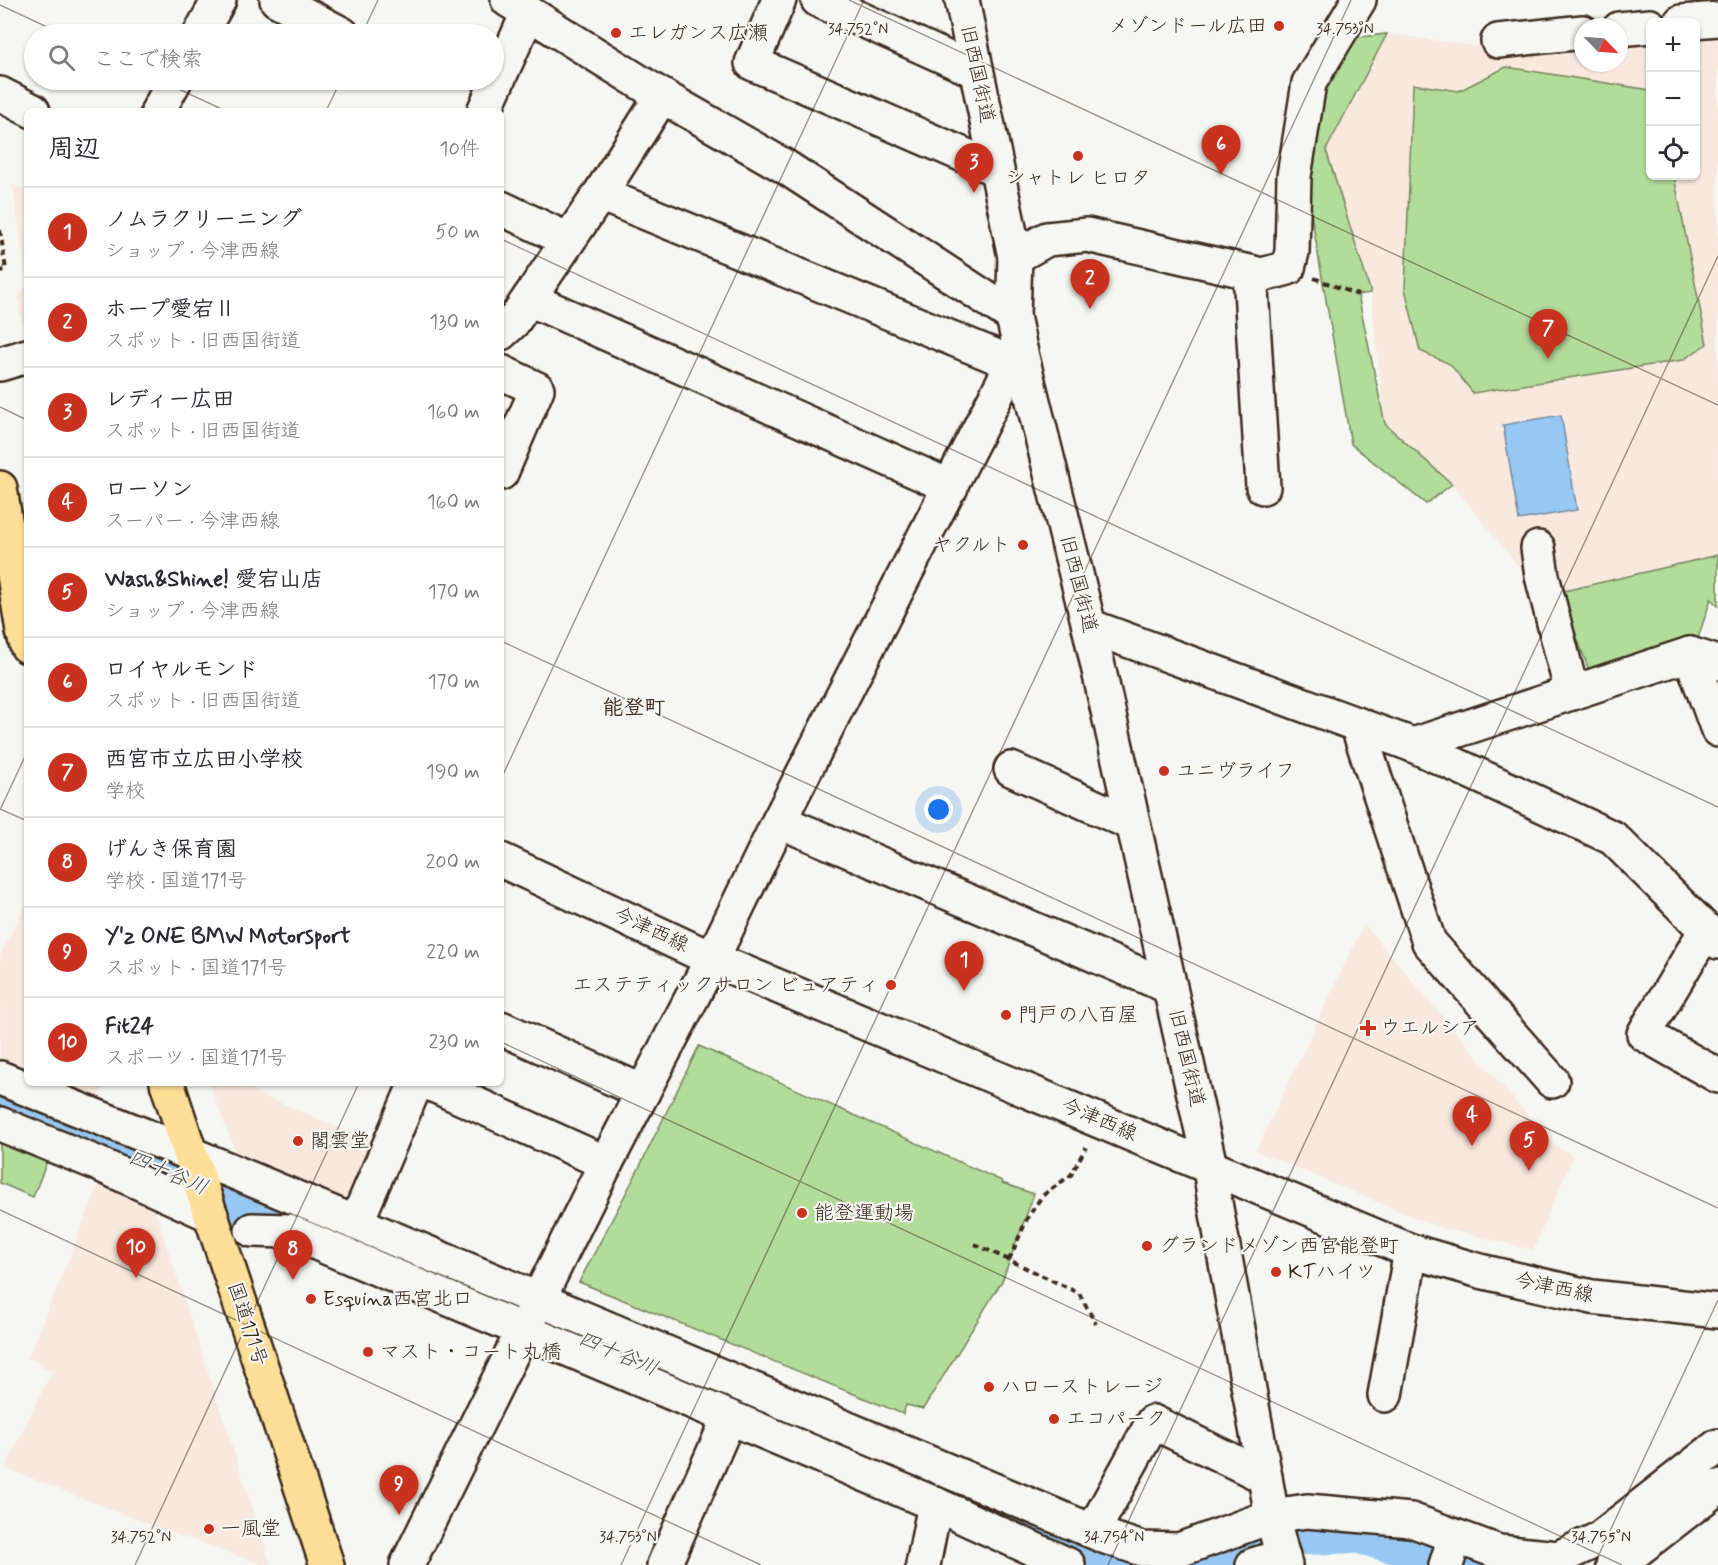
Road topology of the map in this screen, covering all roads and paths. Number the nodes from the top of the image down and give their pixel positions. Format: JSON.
{"nodes":[{"id":1,"x":219,"y":0,"type":"edge"},
{"id":2,"x":277,"y":0,"type":"edge"},
{"id":3,"x":779,"y":0,"type":"edge"},
{"id":4,"x":818,"y":0,"type":"edge"},
{"id":5,"x":962,"y":0,"type":"edge"},
{"id":6,"x":1359,"y":0,"type":"edge"},
{"id":7,"x":518,"y":6,"type":"edge"},
{"id":8,"x":1718,"y":19,"type":"edge"},
{"id":9,"x":1700,"y":20,"type":"edge"},
{"id":10,"x":206,"y":24,"type":"edge"},
{"id":11,"x":323,"y":24,"type":"edge"},
{"id":12,"x":1646,"y":26,"type":"edge"},
{"id":13,"x":1628,"y":28,"type":"edge"},
{"id":14,"x":1574,"y":33,"type":"edge"},
{"id":15,"x":1498,"y":40,"type":"dead end"},
{"id":16,"x":504,"y":48,"type":"edge"},
{"id":17,"x":976,"y":71,"type":"junction"},
{"id":18,"x":170,"y":90,"type":"edge"},
{"id":19,"x":490,"y":90,"type":"edge"},
{"id":20,"x":0,"y":94,"type":"edge"},
{"id":21,"x":662,"y":96,"type":"junction"},
{"id":22,"x":27,"y":108,"type":"edge"},
{"id":23,"x":160,"y":108,"type":"edge"},
{"id":24,"x":484,"y":108,"type":"edge"},
{"id":25,"x":996,"y":169,"type":"junction"},
{"id":26,"x":600,"y":194,"type":"junction"},
{"id":27,"x":504,"y":209,"type":"edge"},
{"id":28,"x":0,"y":230,"type":"edge"},
{"id":29,"x":568,"y":240,"type":"junction"},
{"id":30,"x":1015,"y":257,"type":"junction"},
{"id":31,"x":1288,"y":268,"type":"junction"},
{"id":32,"x":0,"y":271,"type":"edge"},
{"id":33,"x":1250,"y":272,"type":"junction"},
{"id":34,"x":1358,"y":295,"type":"dead end"},
{"id":35,"x":529,"y":299,"type":"junction"},
{"id":36,"x":1013,"y":316,"type":"junction"},
{"id":37,"x":504,"y":330,"type":"edge"},
{"id":38,"x":1016,"y":356,"type":"junction"},
{"id":39,"x":24,"y":357,"type":"edge"},
{"id":40,"x":0,"y":364,"type":"edge"},
{"id":41,"x":504,"y":373,"type":"edge"},
{"id":42,"x":504,"y":466,"type":"edge"},
{"id":43,"x":951,"y":487,"type":"junction"},
{"id":44,"x":1263,"y":487,"type":"dead end"},
{"id":45,"x":0,"y":488,"type":"edge"},
{"id":46,"x":1538,"y":548,"type":"dead end"},
{"id":47,"x":1089,"y":626,"type":"junction"},
{"id":48,"x":19,"y":633,"type":"edge"},
{"id":49,"x":1704,"y":658,"type":"edge"},
{"id":50,"x":1572,"y":693,"type":"junction"},
{"id":51,"x":1357,"y":724,"type":"junction"},
{"id":52,"x":1718,"y":730,"type":"edge"},
{"id":53,"x":1413,"y":745,"type":"junction"},
{"id":54,"x":1011,"y":769,"type":"dead end"},
{"id":55,"x":779,"y":821,"type":"junction"},
{"id":56,"x":1133,"y":824,"type":"junction"},
{"id":57,"x":504,"y":861,"type":"edge"},
{"id":58,"x":1712,"y":936,"type":"edge"},
{"id":59,"x":712,"y":959,"type":"junction"},
{"id":60,"x":1170,"y":987,"type":"junction"},
{"id":61,"x":504,"y":1029,"type":"edge"},
{"id":62,"x":1718,"y":1076,"type":"edge"},
{"id":63,"x":0,"y":1077,"type":"edge"},
{"id":64,"x":1552,"y":1081,"type":"dead end"},
{"id":65,"x":168,"y":1086,"type":"edge"},
{"id":66,"x":414,"y":1086,"type":"edge"},
{"id":67,"x":436,"y":1086,"type":"edge"},
{"id":68,"x":644,"y":1092,"type":"junction"},
{"id":69,"x":27,"y":1118,"type":"edge"},
{"id":70,"x":1089,"y":1141,"type":"dead end"},
{"id":71,"x":606,"y":1163,"type":"junction"},
{"id":72,"x":1210,"y":1166,"type":"junction"},
{"id":73,"x":201,"y":1185,"type":"junction"},
{"id":74,"x":252,"y":1230,"type":"dead end"},
{"id":75,"x":337,"y":1232,"type":"junction"},
{"id":76,"x":975,"y":1244,"type":"dead end"},
{"id":77,"x":1410,"y":1251,"type":"junction"},
{"id":78,"x":1009,"y":1260,"type":"junction"},
{"id":79,"x":1718,"y":1311,"type":"edge"},
{"id":80,"x":531,"y":1316,"type":"junction"},
{"id":81,"x":1096,"y":1324,"type":"dead end"},
{"id":82,"x":1385,"y":1395,"type":"dead end"},
{"id":83,"x":729,"y":1418,"type":"junction"},
{"id":84,"x":1718,"y":1446,"type":"edge"},
{"id":85,"x":1265,"y":1477,"type":"junction"},
{"id":86,"x":1718,"y":1487,"type":"edge"},
{"id":87,"x":935,"y":1504,"type":"junction"},
{"id":88,"x":1272,"y":1516,"type":"junction"},
{"id":89,"x":1094,"y":1531,"type":"junction"},
{"id":90,"x":1449,"y":1557,"type":"edge"},
{"id":91,"x":1274,"y":1562,"type":"edge"},
{"id":92,"x":1557,"y":1562,"type":"edge"},
{"id":93,"x":327,"y":1565,"type":"edge"},
{"id":94,"x":407,"y":1565,"type":"edge"},
{"id":95,"x":664,"y":1565,"type":"edge"},
{"id":96,"x":923,"y":1565,"type":"edge"},
{"id":97,"x":1068,"y":1565,"type":"edge"},
{"id":98,"x":1613,"y":1565,"type":"edge"}],
"edges":[{"from":1,"to":10,"type":"street"},
{"from":2,"to":11,"type":"street"},
{"from":3,"to":25,"type":"street"},
{"from":4,"to":17,"type":"street"},
{"from":5,"to":17,"type":"street","name":"旧西国街道"},
{"from":6,"to":31,"type":"street"},
{"from":7,"to":16,"type":"street"},
{"from":7,"to":21,"type":"street"},
{"from":8,"to":9,"type":"street"},
{"from":12,"to":13,"type":"street"},
{"from":14,"to":15,"type":"street"},
{"from":17,"to":25,"type":"street","name":"旧西国街道"},
{"from":18,"to":23,"type":"street"},
{"from":19,"to":24,"type":"street"},
{"from":20,"to":22,"type":"street"},
{"from":21,"to":26,"type":"street"},
{"from":21,"to":36,"type":"street"},
{"from":25,"to":30,"type":"street","name":"旧西国街道"},
{"from":26,"to":29,"type":"street"},
{"from":26,"to":38,"type":"street"},
{"from":27,"to":29,"type":"street"},
{"from":28,"to":32,"type":"path"},
{"from":29,"to":35,"type":"street"},
{"from":30,"to":33,"type":"street"},
{"from":30,"to":36,"type":"street","name":"旧西国街道"},
{"from":31,"to":33,"type":"street"},
{"from":31,"to":34,"type":"path"},
{"from":33,"to":44,"type":"street"},
{"from":35,"to":37,"type":"street"},
{"from":35,"to":43,"type":"street"},
{"from":36,"to":38,"type":"street","name":"旧西国街道"},
{"from":38,"to":43,"type":"street"},
{"from":38,"to":47,"type":"street","name":"旧西国街道"},
{"from":39,"to":40,"type":"street"},
{"from":41,"to":42,"type":"street"},
{"from":43,"to":55,"type":"street"},
{"from":45,"to":48,"type":"highway"},
{"from":46,"to":50,"type":"street"},
{"from":47,"to":51,"type":"street"},
{"from":47,"to":56,"type":"street","name":"旧西国街道"},
{"from":49,"to":50,"type":"street"},
{"from":49,"to":52,"type":"street"},
{"from":50,"to":53,"type":"street"},
{"from":51,"to":53,"type":"street"},
{"from":51,"to":64,"type":"street"},
{"from":53,"to":58,"type":"street"},
{"from":54,"to":56,"type":"street"},
{"from":55,"to":59,"type":"street"},
{"from":55,"to":60,"type":"street"},
{"from":56,"to":60,"type":"street","name":"旧西国街道"},
{"from":57,"to":59,"type":"street","name":"今津西線"},
{"from":58,"to":62,"type":"street"},
{"from":59,"to":68,"type":"street"},
{"from":59,"to":72,"type":"street","name":"今津西線"},
{"from":60,"to":72,"type":"street","name":"旧西国街道"},
{"from":61,"to":68,"type":"street"},
{"from":63,"to":69,"type":"street"},
{"from":65,"to":73,"type":"highway","name":"国道171号"},
{"from":66,"to":75,"type":"street"},
{"from":67,"to":71,"type":"street"},
{"from":68,"to":71,"type":"street"},
{"from":69,"to":73,"type":"street"},
{"from":69,"to":73,"type":"street"},
{"from":70,"to":78,"type":"path"},
{"from":71,"to":80,"type":"street"},
{"from":72,"to":77,"type":"street","name":"今津西線"},
{"from":72,"to":85,"type":"street","name":"旧西国街道"},
{"from":73,"to":75,"type":"street"},
{"from":73,"to":93,"type":"highway","name":"国道171号"},
{"from":74,"to":75,"type":"street"},
{"from":75,"to":80,"type":"street"},
{"from":76,"to":78,"type":"path"},
{"from":77,"to":79,"type":"street","name":"今津西線"},
{"from":77,"to":82,"type":"street"},
{"from":78,"to":81,"type":"path"},
{"from":80,"to":83,"type":"street"},
{"from":80,"to":89,"type":"street"},
{"from":80,"to":94,"type":"street"},
{"from":83,"to":87,"type":"street"},
{"from":83,"to":95,"type":"street"},
{"from":84,"to":92,"type":"street"},
{"from":85,"to":88,"type":"street","name":"旧西国街道"},
{"from":85,"to":89,"type":"street"},
{"from":86,"to":98,"type":"street"},
{"from":87,"to":96,"type":"street"},
{"from":87,"to":97,"type":"street"},
{"from":88,"to":89,"type":"street"},
{"from":88,"to":90,"type":"street"},
{"from":88,"to":91,"type":"street"},
{"from":90,"to":92,"type":"street"}]}
